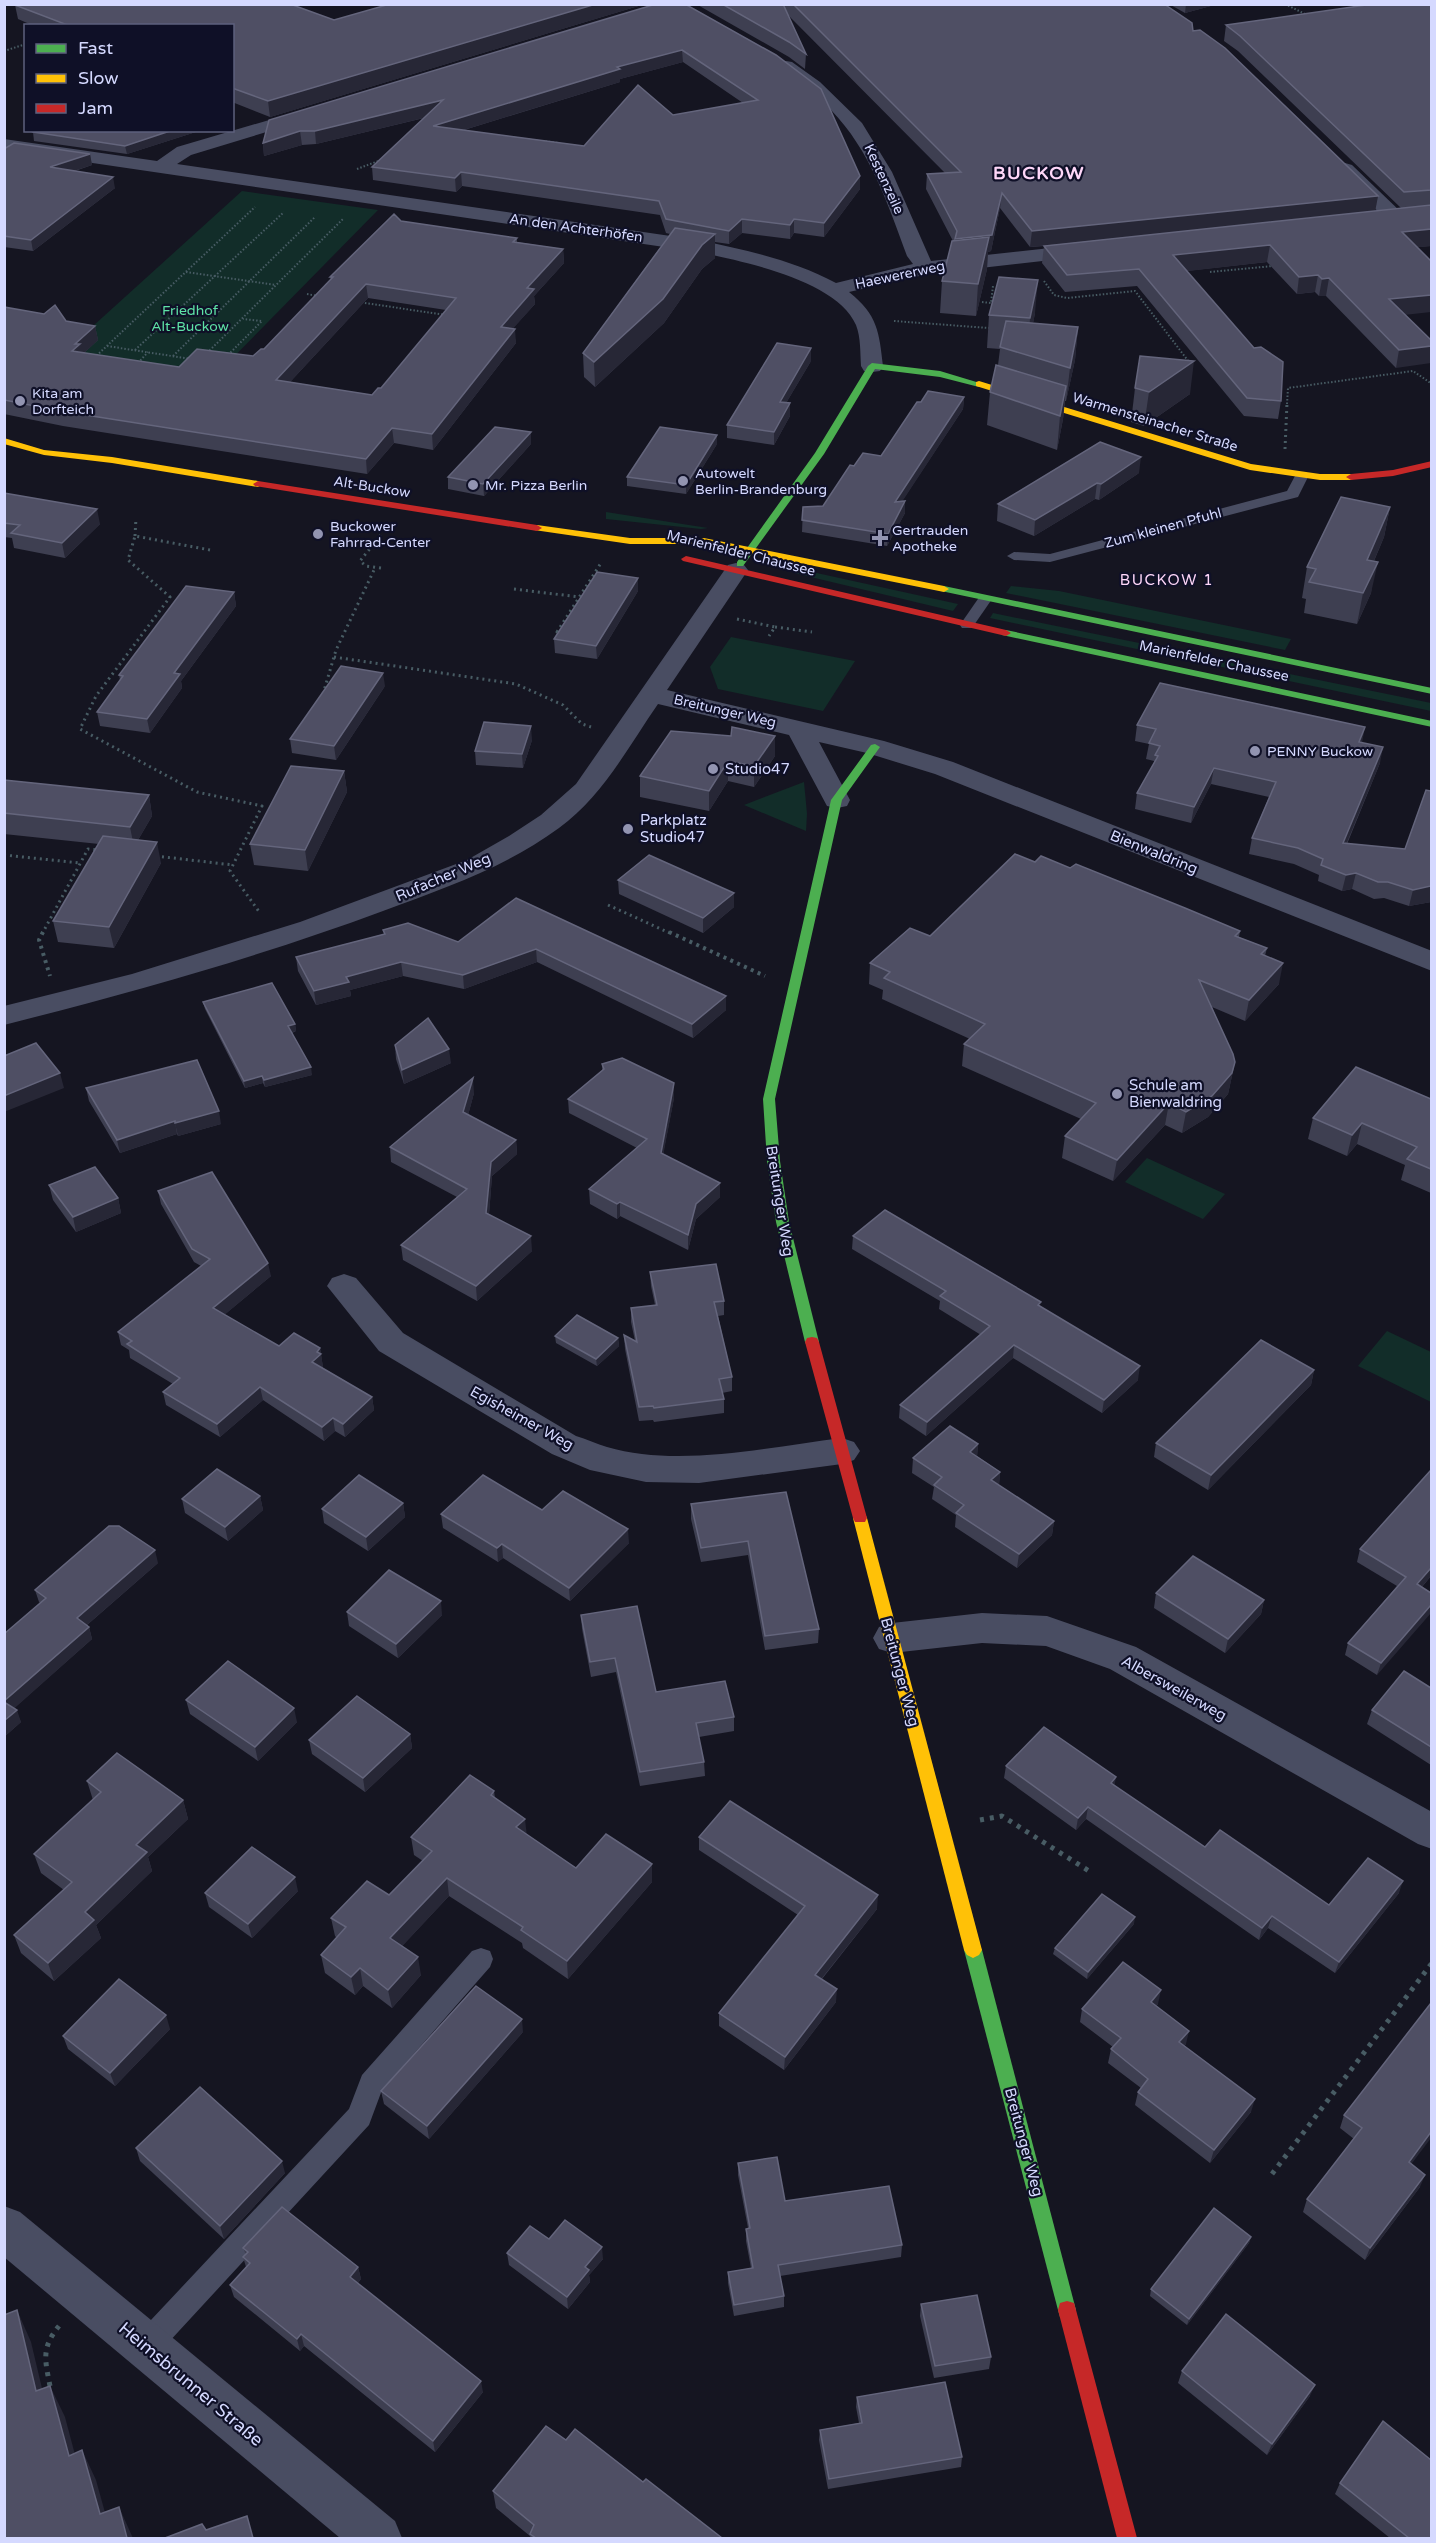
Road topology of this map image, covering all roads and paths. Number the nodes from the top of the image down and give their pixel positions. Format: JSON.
{"nodes":[{"id":1,"x":1285,"y":4,"type":"edge"},
{"id":2,"x":1314,"y":19,"type":"edge"},
{"id":3,"x":24,"y":45,"type":"edge"},
{"id":4,"x":4,"y":51,"type":"edge"},
{"id":5,"x":771,"y":57,"type":"edge"},
{"id":6,"x":332,"y":107,"type":"edge"},
{"id":7,"x":537,"y":140,"type":"edge"},
{"id":8,"x":4,"y":144,"type":"edge"},
{"id":9,"x":554,"y":150,"type":"edge"},
{"id":10,"x":381,"y":160,"type":"edge"},
{"id":11,"x":1336,"y":160,"type":"edge"},
{"id":12,"x":160,"y":167,"type":"junction"},
{"id":13,"x":351,"y":171,"type":"dead end"},
{"id":14,"x":262,"y":199,"type":"dead end"},
{"id":15,"x":285,"y":212,"type":"dead end"},
{"id":16,"x":351,"y":212,"type":"dead end"},
{"id":17,"x":316,"y":216,"type":"dead end"},
{"id":18,"x":1374,"y":220,"type":"edge"},
{"id":19,"x":1109,"y":248,"type":"edge"},
{"id":20,"x":1280,"y":265,"type":"edge"},
{"id":21,"x":925,"y":267,"type":"junction"},
{"id":22,"x":185,"y":272,"type":"junction"},
{"id":23,"x":1210,"y":272,"type":"edge"},
{"id":24,"x":215,"y":276,"type":"junction"},
{"id":25,"x":1041,"y":278,"type":"dead end"},
{"id":26,"x":248,"y":281,"type":"junction"},
{"id":27,"x":276,"y":285,"type":"junction"},
{"id":28,"x":835,"y":290,"type":"junction"},
{"id":29,"x":307,"y":294,"type":"dead end"},
{"id":30,"x":319,"y":296,"type":"edge"},
{"id":31,"x":353,"y":301,"type":"edge"},
{"id":32,"x":454,"y":316,"type":"edge"},
{"id":33,"x":242,"y":318,"type":"junction"},
{"id":34,"x":863,"y":318,"type":"junction"},
{"id":35,"x":989,"y":328,"type":"edge"},
{"id":36,"x":106,"y":346,"type":"junction"},
{"id":37,"x":135,"y":350,"type":"junction"},
{"id":38,"x":148,"y":352,"type":"junction"},
{"id":39,"x":173,"y":356,"type":"junction"},
{"id":40,"x":224,"y":359,"type":"edge"},
{"id":41,"x":1179,"y":362,"type":"edge"},
{"id":42,"x":93,"y":363,"type":"edge"},
{"id":43,"x":147,"y":364,"type":"edge"},
{"id":44,"x":872,"y":366,"type":"junction"},
{"id":45,"x":1431,"y":384,"type":"edge"},
{"id":46,"x":4,"y":440,"type":"edge"},
{"id":47,"x":1285,"y":451,"type":"dead end"},
{"id":48,"x":1431,"y":464,"type":"edge"},
{"id":49,"x":1301,"y":477,"type":"junction"},
{"id":50,"x":136,"y":518,"type":"dead end"},
{"id":51,"x":389,"y":524,"type":"dead end"},
{"id":52,"x":135,"y":536,"type":"junction"},
{"id":53,"x":630,"y":541,"type":"junction"},
{"id":54,"x":751,"y":549,"type":"junction"},
{"id":55,"x":210,"y":550,"type":"dead end"},
{"id":56,"x":1014,"y":556,"type":"dead end"},
{"id":57,"x":602,"y":562,"type":"dead end"},
{"id":58,"x":375,"y":568,"type":"junction"},
{"id":59,"x":381,"y":568,"type":"dead end"},
{"id":60,"x":736,"y":570,"type":"junction"},
{"id":61,"x":514,"y":589,"type":"dead end"},
{"id":62,"x":578,"y":599,"type":"junction"},
{"id":63,"x":985,"y":599,"type":"junction"},
{"id":64,"x":586,"y":603,"type":"edge"},
{"id":65,"x":733,"y":618,"type":"dead end"},
{"id":66,"x":967,"y":625,"type":"junction"},
{"id":67,"x":775,"y":627,"type":"junction"},
{"id":68,"x":812,"y":633,"type":"dead end"},
{"id":69,"x":567,"y":634,"type":"edge"},
{"id":70,"x":769,"y":636,"type":"dead end"},
{"id":71,"x":334,"y":657,"type":"junction"},
{"id":72,"x":1431,"y":692,"type":"edge"},
{"id":73,"x":650,"y":694,"type":"junction"},
{"id":74,"x":324,"y":700,"type":"edge"},
{"id":75,"x":1431,"y":724,"type":"edge"},
{"id":76,"x":592,"y":728,"type":"dead end"},
{"id":77,"x":799,"y":728,"type":"junction"},
{"id":78,"x":875,"y":747,"type":"junction"},
{"id":79,"x":837,"y":800,"type":"junction"},
{"id":80,"x":99,"y":850,"type":"edge"},
{"id":81,"x":4,"y":855,"type":"edge"},
{"id":82,"x":155,"y":856,"type":"edge"},
{"id":83,"x":80,"y":863,"type":"junction"},
{"id":84,"x":233,"y":865,"type":"junction"},
{"id":85,"x":608,"y":905,"type":"dead end"},
{"id":86,"x":278,"y":938,"type":"junction"},
{"id":87,"x":1431,"y":962,"type":"edge"},
{"id":88,"x":771,"y":978,"type":"dead end"},
{"id":89,"x":53,"y":985,"type":"dead end"},
{"id":90,"x":4,"y":1016,"type":"edge"},
{"id":91,"x":344,"y":1286,"type":"dead end"},
{"id":92,"x":842,"y":1451,"type":"junction"},
{"id":93,"x":892,"y":1638,"type":"junction"},
{"id":94,"x":970,"y":1821,"type":"dead end"},
{"id":95,"x":1431,"y":1832,"type":"edge"},
{"id":96,"x":1089,"y":1871,"type":"dead end"},
{"id":97,"x":481,"y":1959,"type":"dead end"},
{"id":98,"x":1431,"y":1963,"type":"edge"},
{"id":99,"x":1272,"y":2174,"type":"dead end"},
{"id":100,"x":4,"y":2228,"type":"edge"},
{"id":101,"x":62,"y":2322,"type":"dead end"},
{"id":102,"x":146,"y":2347,"type":"junction"},
{"id":103,"x":51,"y":2386,"type":"edge"},
{"id":104,"x":378,"y":2538,"type":"edge"},
{"id":105,"x":1127,"y":2538,"type":"edge"}],
"edges":[{"from":1,"to":2,"type":"path"},
{"from":3,"to":4,"type":"path"},
{"from":5,"to":21,"type":"street","name":"Kestenzeile"},
{"from":6,"to":12,"type":"street"},
{"from":7,"to":9,"type":"path"},
{"from":8,"to":12,"type":"street","name":"An den Achterhöfen"},
{"from":10,"to":13,"type":"path"},
{"from":11,"to":18,"type":"street"},
{"from":12,"to":28,"type":"street","name":"An den Achterhöfen"},
{"from":14,"to":22,"type":"path"},
{"from":15,"to":24,"type":"path"},
{"from":16,"to":27,"type":"path"},
{"from":17,"to":26,"type":"path"},
{"from":19,"to":21,"type":"street","name":"Haewererweg"},
{"from":20,"to":23,"type":"path"},
{"from":21,"to":28,"type":"street","name":"Haewererweg"},
{"from":22,"to":24,"type":"path"},
{"from":22,"to":36,"type":"path"},
{"from":24,"to":26,"type":"path"},
{"from":24,"to":37,"type":"path"},
{"from":25,"to":41,"type":"path"},
{"from":26,"to":27,"type":"path"},
{"from":26,"to":39,"type":"path"},
{"from":27,"to":33,"type":"path"},
{"from":28,"to":34,"type":"street","name":"An den Achterhöfen"},
{"from":29,"to":30,"type":"path"},
{"from":31,"to":32,"type":"path"},
{"from":33,"to":39,"type":"path"},
{"from":33,"to":40,"type":"path"},
{"from":34,"to":35,"type":"path"},
{"from":34,"to":44,"type":"street"},
{"from":36,"to":37,"type":"path"},
{"from":36,"to":42,"type":"path"},
{"from":37,"to":38,"type":"path"},
{"from":38,"to":39,"type":"path"},
{"from":38,"to":43,"type":"path"},
{"from":44,"to":49,"type":"street","name":"Warmensteinacher Straße"},
{"from":44,"to":54,"type":"street"},
{"from":45,"to":47,"type":"path"},
{"from":46,"to":53,"type":"street","name":"Alt-Buckow"},
{"from":48,"to":49,"type":"street","name":"Warmensteinacher Straße"},
{"from":49,"to":56,"type":"lane","name":"Zum kleinen Pfuhl"},
{"from":50,"to":52,"type":"path"},
{"from":51,"to":58,"type":"path"},
{"from":52,"to":55,"type":"path"},
{"from":52,"to":84,"type":"path"},
{"from":53,"to":54,"type":"street","name":"Marienfelder Chaussee"},
{"from":53,"to":60,"type":"street","name":"Marienfelder Chaussee"},
{"from":54,"to":60,"type":"street","name":"Rufacher Weg"},
{"from":54,"to":63,"type":"street","name":"Marienfelder Chaussee"},
{"from":57,"to":62,"type":"path"},
{"from":58,"to":59,"type":"path"},
{"from":58,"to":71,"type":"path"},
{"from":60,"to":66,"type":"street","name":"Marienfelder Chaussee"},
{"from":60,"to":73,"type":"street","name":"Rufacher Weg"},
{"from":61,"to":62,"type":"path"},
{"from":62,"to":64,"type":"path"},
{"from":62,"to":69,"type":"path"},
{"from":63,"to":66,"type":"lane"},
{"from":63,"to":72,"type":"street","name":"Marienfelder Chaussee"},
{"from":65,"to":67,"type":"path"},
{"from":66,"to":75,"type":"street","name":"Marienfelder Chaussee"},
{"from":67,"to":68,"type":"path"},
{"from":67,"to":70,"type":"path"},
{"from":71,"to":74,"type":"path"},
{"from":71,"to":76,"type":"path"},
{"from":73,"to":77,"type":"street","name":"Breitunger Weg"},
{"from":73,"to":86,"type":"street","name":"Rufacher Weg"},
{"from":77,"to":78,"type":"street","name":"Breitunger Weg"},
{"from":77,"to":79,"type":"street"},
{"from":78,"to":79,"type":"street","name":"Breitunger Weg"},
{"from":78,"to":87,"type":"street","name":"Bienwaldring"},
{"from":79,"to":92,"type":"street","name":"Breitunger Weg"},
{"from":80,"to":83,"type":"path"},
{"from":81,"to":83,"type":"path"},
{"from":82,"to":84,"type":"path"},
{"from":83,"to":89,"type":"path"},
{"from":84,"to":86,"type":"path"},
{"from":85,"to":88,"type":"path"},
{"from":86,"to":90,"type":"street","name":"Rufacher Weg"},
{"from":91,"to":92,"type":"street","name":"Egisheimer Weg"},
{"from":92,"to":93,"type":"street","name":"Breitunger Weg"},
{"from":93,"to":95,"type":"street","name":"Albersweilerweg"},
{"from":93,"to":105,"type":"street","name":"Breitunger Weg"},
{"from":94,"to":96,"type":"path"},
{"from":97,"to":102,"type":"lane"},
{"from":98,"to":99,"type":"path"},
{"from":100,"to":102,"type":"street","name":"Heimsbrunner Straße"},
{"from":101,"to":103,"type":"path"},
{"from":102,"to":104,"type":"street","name":"Heimsbrunner Straße"}]}
